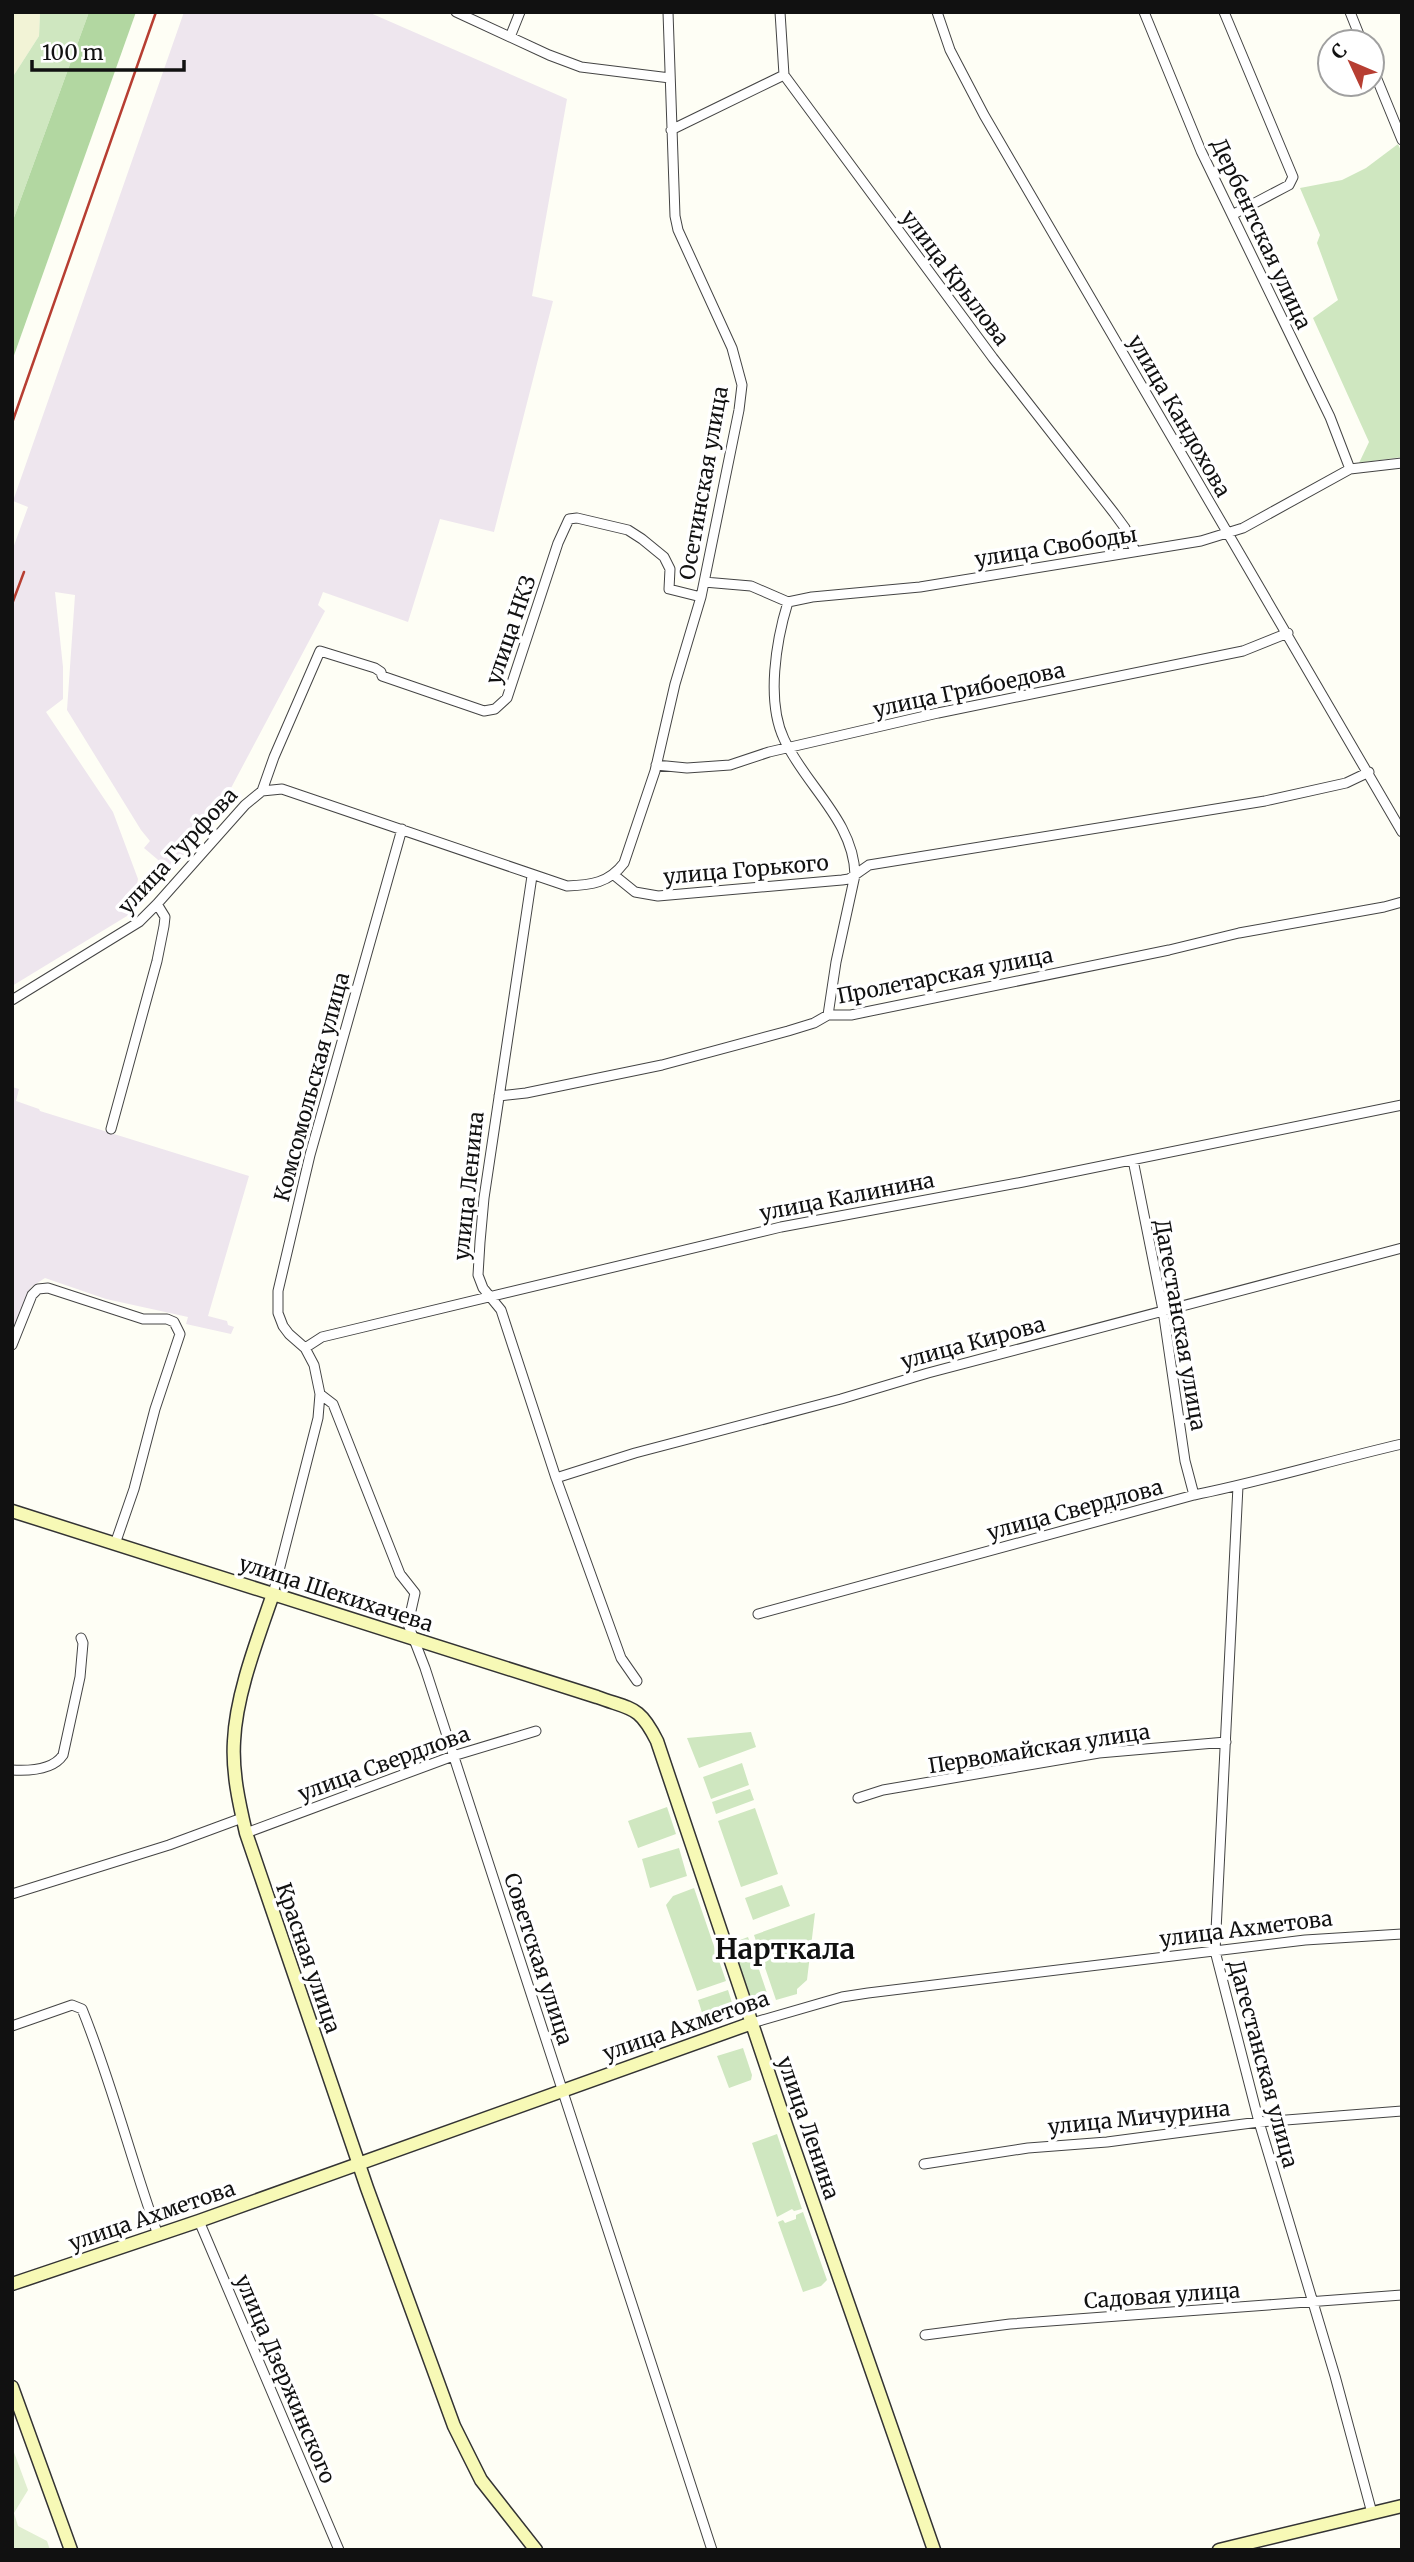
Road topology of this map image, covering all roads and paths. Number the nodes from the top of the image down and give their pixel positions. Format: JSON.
{"nodes":[{"id":1,"x":456,"y":12,"type":"edge"},
{"id":2,"x":520,"y":12,"type":"edge"},
{"id":3,"x":668,"y":12,"type":"edge"},
{"id":4,"x":780,"y":12,"type":"edge"},
{"id":5,"x":937,"y":12,"type":"edge"},
{"id":6,"x":1143,"y":12,"type":"edge"},
{"id":7,"x":1224,"y":12,"type":"edge"},
{"id":8,"x":510,"y":37,"type":"junction"},
{"id":9,"x":784,"y":75,"type":"junction"},
{"id":10,"x":670,"y":78,"type":"junction"},
{"id":11,"x":1385,"y":98,"type":"edge"},
{"id":12,"x":671,"y":130,"type":"junction"},
{"id":13,"x":1402,"y":140,"type":"edge"},
{"id":14,"x":1232,"y":215,"type":"junction"},
{"id":15,"x":1402,"y":463,"type":"edge"},
{"id":16,"x":1350,"y":469,"type":"junction"},
{"id":17,"x":1227,"y":533,"type":"junction"},
{"id":18,"x":1135,"y":551,"type":"junction"},
{"id":19,"x":704,"y":582,"type":"junction"},
{"id":20,"x":701,"y":597,"type":"junction"},
{"id":21,"x":788,"y":602,"type":"junction"},
{"id":22,"x":1287,"y":633,"type":"junction"},
{"id":23,"x":789,"y":748,"type":"junction"},
{"id":24,"x":656,"y":765,"type":"junction"},
{"id":25,"x":1369,"y":772,"type":"junction"},
{"id":26,"x":262,"y":791,"type":"junction"},
{"id":27,"x":402,"y":829,"type":"junction"},
{"id":28,"x":1402,"y":832,"type":"edge"},
{"id":29,"x":614,"y":875,"type":"junction"},
{"id":30,"x":855,"y":875,"type":"junction"},
{"id":31,"x":532,"y":876,"type":"junction"},
{"id":32,"x":1402,"y":902,"type":"edge"},
{"id":33,"x":158,"y":904,"type":"junction"},
{"id":34,"x":12,"y":1000,"type":"edge"},
{"id":35,"x":828,"y":1015,"type":"junction"},
{"id":36,"x":499,"y":1096,"type":"junction"},
{"id":37,"x":1402,"y":1105,"type":"edge"},
{"id":38,"x":111,"y":1129,"type":"dead end"},
{"id":39,"x":1133,"y":1160,"type":"junction"},
{"id":40,"x":1402,"y":1248,"type":"edge"},
{"id":41,"x":489,"y":1297,"type":"junction"},
{"id":42,"x":1163,"y":1310,"type":"junction"},
{"id":43,"x":12,"y":1345,"type":"edge"},
{"id":44,"x":305,"y":1348,"type":"junction"},
{"id":45,"x":320,"y":1394,"type":"junction"},
{"id":46,"x":1402,"y":1444,"type":"edge"},
{"id":47,"x":555,"y":1478,"type":"junction"},
{"id":48,"x":1238,"y":1486,"type":"junction"},
{"id":49,"x":1194,"y":1495,"type":"junction"},
{"id":50,"x":12,"y":1511,"type":"edge"},
{"id":51,"x":115,"y":1544,"type":"junction"},
{"id":52,"x":274,"y":1594,"type":"junction"},
{"id":53,"x":758,"y":1614,"type":"dead end"},
{"id":54,"x":81,"y":1638,"type":"dead end"},
{"id":55,"x":414,"y":1639,"type":"junction"},
{"id":56,"x":637,"y":1681,"type":"dead end"},
{"id":57,"x":645,"y":1719,"type":"joint"},
{"id":58,"x":536,"y":1731,"type":"dead end"},
{"id":59,"x":1226,"y":1742,"type":"junction"},
{"id":60,"x":453,"y":1756,"type":"junction"},
{"id":61,"x":12,"y":1770,"type":"edge"},
{"id":62,"x":858,"y":1798,"type":"dead end"},
{"id":63,"x":242,"y":1818,"type":"junction"},
{"id":64,"x":246,"y":1833,"type":"junction"},
{"id":65,"x":12,"y":1894,"type":"edge"},
{"id":66,"x":1402,"y":1934,"type":"edge"},
{"id":67,"x":1215,"y":1951,"type":"junction"},
{"id":68,"x":752,"y":2023,"type":"junction"},
{"id":69,"x":12,"y":2026,"type":"edge"},
{"id":70,"x":562,"y":2090,"type":"junction"},
{"id":71,"x":1402,"y":2111,"type":"edge"},
{"id":72,"x":1259,"y":2122,"type":"junction"},
{"id":73,"x":358,"y":2163,"type":"junction"},
{"id":74,"x":924,"y":2164,"type":"dead end"},
{"id":75,"x":199,"y":2221,"type":"junction"},
{"id":76,"x":158,"y":2235,"type":"junction"},
{"id":77,"x":12,"y":2284,"type":"edge"},
{"id":78,"x":1402,"y":2295,"type":"edge"},
{"id":79,"x":1312,"y":2300,"type":"junction"},
{"id":80,"x":925,"y":2335,"type":"dead end"},
{"id":81,"x":12,"y":2387,"type":"edge"},
{"id":82,"x":1402,"y":2506,"type":"edge"},
{"id":83,"x":1372,"y":2512,"type":"junction"},
{"id":84,"x":71,"y":2550,"type":"edge"},
{"id":85,"x":339,"y":2550,"type":"edge"},
{"id":86,"x":536,"y":2550,"type":"edge"},
{"id":87,"x":712,"y":2550,"type":"edge"},
{"id":88,"x":934,"y":2550,"type":"edge"},
{"id":89,"x":1219,"y":2550,"type":"edge"}],
"edges":[{"from":1,"to":8,"type":"street"},
{"from":2,"to":8,"type":"street"},
{"from":3,"to":10,"type":"street","name":"Осетинская улица"},
{"from":4,"to":9,"type":"street"},
{"from":5,"to":17,"type":"street","name":"улица Кандохова"},
{"from":6,"to":14,"type":"street","name":"Дербентская улица"},
{"from":7,"to":14,"type":"street"},
{"from":8,"to":10,"type":"street"},
{"from":9,"to":12,"type":"street"},
{"from":9,"to":18,"type":"street","name":"улица Крылова"},
{"from":10,"to":12,"type":"street","name":"Осетинская улица"},
{"from":11,"to":13,"type":"street"},
{"from":12,"to":19,"type":"street","name":"Осетинская улица"},
{"from":14,"to":16,"type":"street","name":"Дербентская улица"},
{"from":15,"to":16,"type":"street","name":"улица Свободы"},
{"from":16,"to":17,"type":"street","name":"улица Свободы"},
{"from":17,"to":18,"type":"street","name":"улица Свободы"},
{"from":17,"to":22,"type":"street","name":"улица Кандохова"},
{"from":18,"to":21,"type":"street","name":"улица Свободы"},
{"from":19,"to":20,"type":"street","name":"Осетинская улица"},
{"from":19,"to":21,"type":"street"},
{"from":20,"to":24,"type":"street","name":"Осетинская улица"},
{"from":20,"to":26,"type":"street","name":"улица НКЗ"},
{"from":21,"to":23,"type":"street"},
{"from":22,"to":23,"type":"street","name":"улица Грибоедова"},
{"from":22,"to":25,"type":"street","name":"улица Кандохова"},
{"from":23,"to":24,"type":"street","name":"улица Грибоедова"},
{"from":23,"to":30,"type":"street"},
{"from":24,"to":29,"type":"street","name":"Осетинская улица"},
{"from":25,"to":28,"type":"street","name":"улица Кандохова"},
{"from":25,"to":30,"type":"street","name":"улица Горького"},
{"from":26,"to":27,"type":"street"},
{"from":26,"to":33,"type":"street","name":"улица Гурфова"},
{"from":27,"to":31,"type":"street"},
{"from":27,"to":44,"type":"street","name":"Комсомольская улица"},
{"from":29,"to":30,"type":"street","name":"улица Горького"},
{"from":29,"to":31,"type":"street"},
{"from":30,"to":35,"type":"street"},
{"from":31,"to":36,"type":"street","name":"улица Ленина"},
{"from":32,"to":35,"type":"street","name":"Пролетарская улица"},
{"from":33,"to":34,"type":"street","name":"улица Гурфова"},
{"from":33,"to":38,"type":"street"},
{"from":35,"to":36,"type":"street","name":"Пролетарская улица"},
{"from":36,"to":41,"type":"street","name":"улица Ленина"},
{"from":37,"to":39,"type":"street","name":"улица Калинина"},
{"from":39,"to":41,"type":"street","name":"улица Калинина"},
{"from":39,"to":42,"type":"street","name":"Дагестанская улица"},
{"from":40,"to":42,"type":"street","name":"улица Кирова"},
{"from":41,"to":44,"type":"street","name":"улица Калинина"},
{"from":41,"to":47,"type":"street","name":"улица Ленина"},
{"from":42,"to":47,"type":"street","name":"улица Кирова"},
{"from":42,"to":49,"type":"street","name":"Дагестанская улица"},
{"from":43,"to":51,"type":"street"},
{"from":44,"to":45,"type":"street","name":"Красная улица"},
{"from":45,"to":52,"type":"street","name":"Красная улица"},
{"from":45,"to":55,"type":"street","name":"Советская улица"},
{"from":46,"to":48,"type":"street","name":"улица Свердлова"},
{"from":47,"to":56,"type":"street","name":"улица Ленина"},
{"from":48,"to":49,"type":"street","name":"улица Свердлова"},
{"from":48,"to":59,"type":"street","name":"Дагестанская улица"},
{"from":49,"to":53,"type":"street","name":"улица Свердлова"},
{"from":50,"to":51,"type":"street","name":"улица Шекихачева"},
{"from":51,"to":52,"type":"street","name":"улица Шекихачева"},
{"from":52,"to":55,"type":"street","name":"улица Шекихачева"},
{"from":52,"to":63,"type":"street","name":"Красная улица"},
{"from":54,"to":61,"type":"street"},
{"from":55,"to":57,"type":"street","name":"улица Шекихачева"},
{"from":55,"to":60,"type":"street","name":"Советская улица"},
{"from":57,"to":68,"type":"street","name":"улица Ленина"},
{"from":58,"to":60,"type":"street","name":"улица Свердлова"},
{"from":59,"to":62,"type":"street","name":"Первомайская улица"},
{"from":59,"to":67,"type":"street","name":"Дагестанская улица"},
{"from":60,"to":64,"type":"street","name":"улица Свердлова"},
{"from":60,"to":70,"type":"street","name":"Советская улица"},
{"from":63,"to":64,"type":"street","name":"Красная улица"},
{"from":63,"to":65,"type":"street"},
{"from":64,"to":73,"type":"street","name":"Красная улица"},
{"from":66,"to":67,"type":"street","name":"улица Ахметова"},
{"from":67,"to":68,"type":"street","name":"улица Ахметова"},
{"from":67,"to":72,"type":"street","name":"Дагестанская улица"},
{"from":68,"to":70,"type":"street","name":"улица Ахметова"},
{"from":68,"to":88,"type":"street","name":"улица Ленина"},
{"from":69,"to":76,"type":"street"},
{"from":70,"to":73,"type":"street","name":"улица Ахметова"},
{"from":70,"to":87,"type":"street","name":"Советская улица"},
{"from":71,"to":72,"type":"street","name":"улица Мичурина"},
{"from":72,"to":74,"type":"street","name":"улица Мичурина"},
{"from":72,"to":79,"type":"street","name":"Дагестанская улица"},
{"from":73,"to":75,"type":"street","name":"улица Ахметова"},
{"from":73,"to":86,"type":"street","name":"Красная улица"},
{"from":75,"to":76,"type":"street","name":"улица Ахметова"},
{"from":75,"to":85,"type":"street","name":"улица Дзержинского"},
{"from":76,"to":77,"type":"street","name":"улица Ахметова"},
{"from":78,"to":79,"type":"street","name":"Садовая улица"},
{"from":79,"to":80,"type":"street","name":"Садовая улица"},
{"from":79,"to":83,"type":"street","name":"Дагестанская улица"},
{"from":81,"to":84,"type":"street"},
{"from":82,"to":83,"type":"street"},
{"from":83,"to":89,"type":"street"}]}
